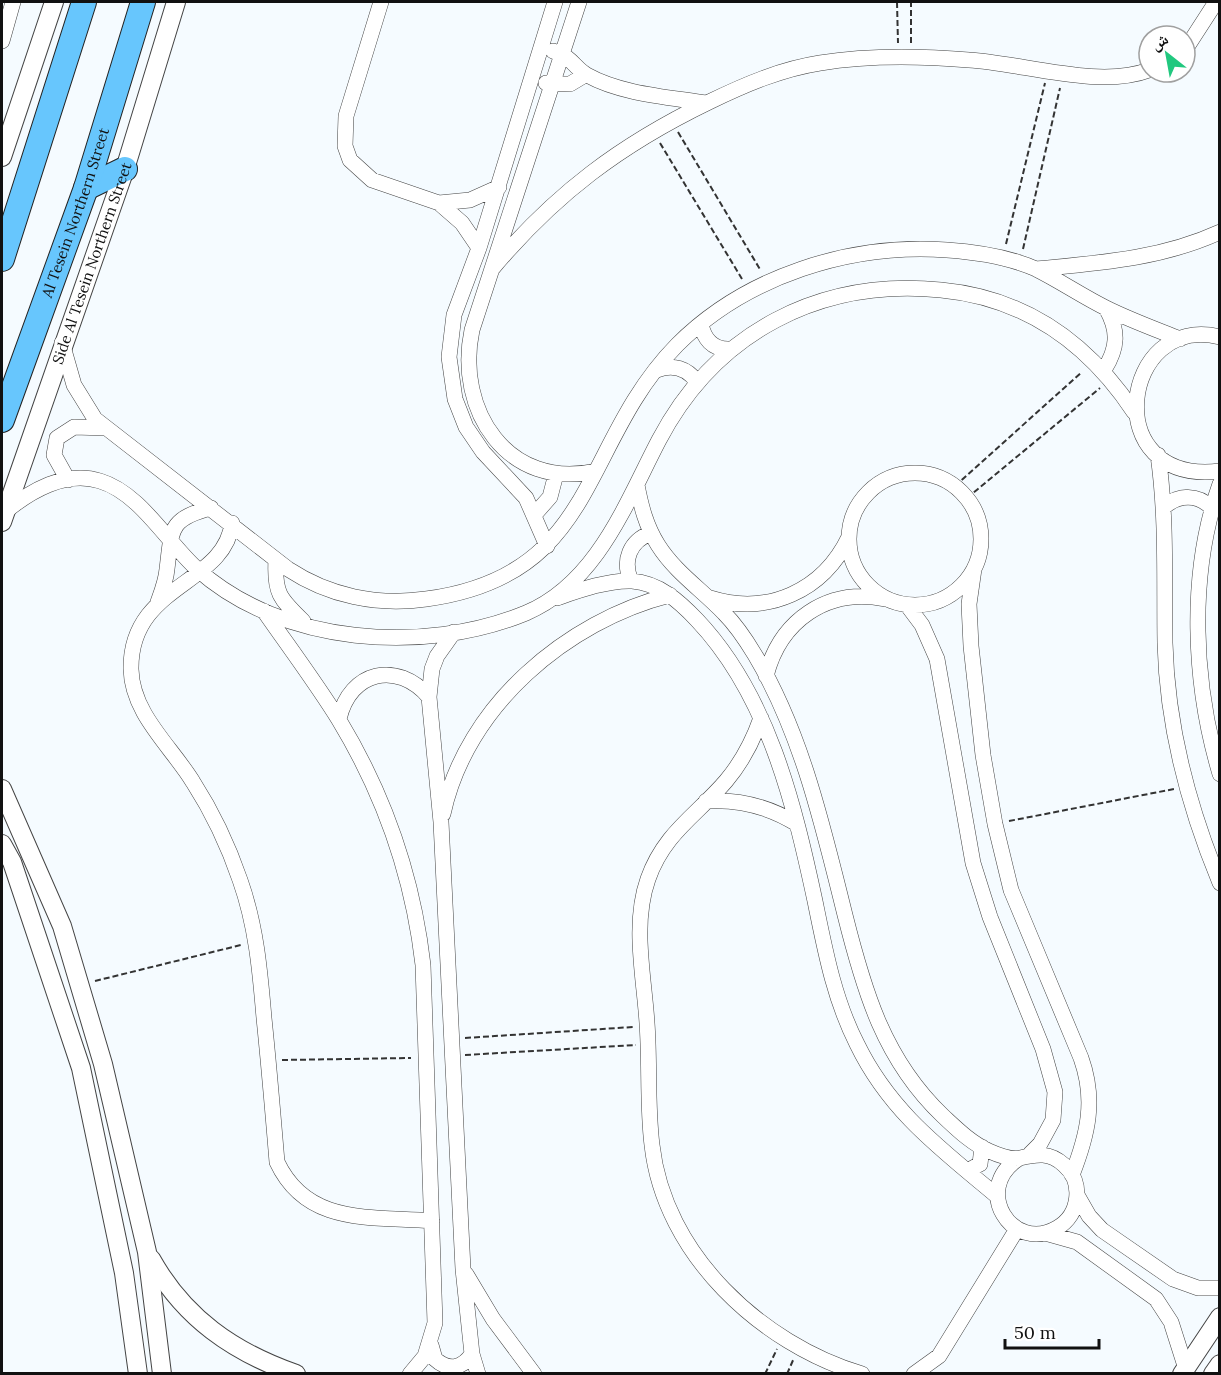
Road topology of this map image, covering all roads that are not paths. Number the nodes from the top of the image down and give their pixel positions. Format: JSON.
{"nodes":[{"id":1,"x":13,"y":2,"type":"edge"},
{"id":2,"x":54,"y":2,"type":"edge"},
{"id":3,"x":84,"y":2,"type":"edge"},
{"id":4,"x":143,"y":2,"type":"edge"},
{"id":5,"x":176,"y":2,"type":"edge"},
{"id":6,"x":381,"y":2,"type":"edge"},
{"id":7,"x":555,"y":2,"type":"edge"},
{"id":8,"x":579,"y":2,"type":"edge"},
{"id":9,"x":1216,"y":2,"type":"edge"},
{"id":10,"x":1197,"y":31,"type":"edge"},
{"id":11,"x":2,"y":41,"type":"edge"},
{"id":12,"x":541,"y":50,"type":"junction"},
{"id":13,"x":562,"y":54,"type":"junction"},
{"id":14,"x":1137,"y":72,"type":"edge"},
{"id":15,"x":533,"y":75,"type":"junction"},
{"id":16,"x":585,"y":75,"type":"junction"},
{"id":17,"x":553,"y":85,"type":"junction"},
{"id":18,"x":706,"y":103,"type":"junction"},
{"id":19,"x":2,"y":157,"type":"edge"},
{"id":20,"x":125,"y":169,"type":"junction"},
{"id":21,"x":86,"y":188,"type":"junction"},
{"id":22,"x":499,"y":188,"type":"junction"},
{"id":23,"x":439,"y":203,"type":"junction"},
{"id":24,"x":1220,"y":232,"type":"edge"},
{"id":25,"x":479,"y":248,"type":"junction"},
{"id":26,"x":2,"y":260,"type":"edge"},
{"id":27,"x":1035,"y":269,"type":"junction"},
{"id":28,"x":492,"y":270,"type":"junction"},
{"id":29,"x":1106,"y":308,"type":"junction"},
{"id":30,"x":701,"y":324,"type":"junction"},
{"id":31,"x":1220,"y":324,"type":"edge"},
{"id":32,"x":1196,"y":335,"type":"junction"},
{"id":33,"x":1220,"y":337,"type":"edge"},
{"id":34,"x":1180,"y":339,"type":"junction"},
{"id":35,"x":62,"y":343,"type":"junction"},
{"id":36,"x":729,"y":349,"type":"junction"},
{"id":37,"x":657,"y":370,"type":"junction"},
{"id":38,"x":1103,"y":370,"type":"junction"},
{"id":39,"x":697,"y":382,"type":"junction"},
{"id":40,"x":1134,"y":412,"type":"junction"},
{"id":41,"x":2,"y":420,"type":"edge"},
{"id":42,"x":106,"y":428,"type":"junction"},
{"id":43,"x":1158,"y":455,"type":"junction"},
{"id":44,"x":596,"y":471,"type":"junction"},
{"id":45,"x":1220,"y":471,"type":"edge"},
{"id":46,"x":556,"y":474,"type":"junction"},
{"id":47,"x":68,"y":480,"type":"junction"},
{"id":48,"x":1220,"y":484,"type":"edge"},
{"id":49,"x":637,"y":485,"type":"junction"},
{"id":50,"x":1164,"y":507,"type":"junction"},
{"id":51,"x":211,"y":508,"type":"junction"},
{"id":52,"x":1212,"y":508,"type":"junction"},
{"id":53,"x":535,"y":514,"type":"junction"},
{"id":54,"x":3,"y":517,"type":"edge"},
{"id":55,"x":232,"y":523,"type":"junction"},
{"id":56,"x":651,"y":533,"type":"junction"},
{"id":57,"x":849,"y":537,"type":"junction"},
{"id":58,"x":169,"y":542,"type":"junction"},
{"id":59,"x":547,"y":546,"type":"junction"},
{"id":60,"x":276,"y":560,"type":"junction"},
{"id":61,"x":974,"y":569,"type":"junction"},
{"id":62,"x":199,"y":571,"type":"junction"},
{"id":63,"x":631,"y":581,"type":"junction"},
{"id":64,"x":670,"y":595,"type":"junction"},
{"id":65,"x":707,"y":597,"type":"junction"},
{"id":66,"x":550,"y":601,"type":"junction"},
{"id":67,"x":893,"y":601,"type":"junction"},
{"id":68,"x":158,"y":602,"type":"junction"},
{"id":69,"x":264,"y":611,"type":"junction"},
{"id":70,"x":307,"y":625,"type":"junction"},
{"id":71,"x":454,"y":632,"type":"junction"},
{"id":72,"x":766,"y":676,"type":"junction"},
{"id":73,"x":429,"y":697,"type":"junction"},
{"id":74,"x":761,"y":718,"type":"junction"},
{"id":75,"x":339,"y":719,"type":"junction"},
{"id":76,"x":1220,"y":774,"type":"edge"},
{"id":77,"x":2,"y":789,"type":"edge"},
{"id":78,"x":706,"y":801,"type":"junction"},
{"id":79,"x":441,"y":822,"type":"junction"},
{"id":80,"x":797,"y":824,"type":"junction"},
{"id":81,"x":2,"y":844,"type":"edge"},
{"id":82,"x":1220,"y":883,"type":"edge"},
{"id":83,"x":103,"y":1064,"type":"junction"},
{"id":84,"x":81,"y":1068,"type":"junction"},
{"id":85,"x":982,"y":1147,"type":"junction"},
{"id":86,"x":1024,"y":1156,"type":"junction"},
{"id":87,"x":967,"y":1171,"type":"junction"},
{"id":88,"x":1072,"y":1175,"type":"junction"},
{"id":89,"x":1077,"y":1195,"type":"junction"},
{"id":90,"x":997,"y":1196,"type":"junction"},
{"id":91,"x":432,"y":1221,"type":"junction"},
{"id":92,"x":1017,"y":1229,"type":"junction"},
{"id":93,"x":1045,"y":1233,"type":"junction"},
{"id":94,"x":147,"y":1252,"type":"junction"},
{"id":95,"x":463,"y":1269,"type":"junction"},
{"id":96,"x":1220,"y":1288,"type":"edge"},
{"id":97,"x":1220,"y":1317,"type":"edge"},
{"id":98,"x":430,"y":1345,"type":"junction"},
{"id":99,"x":472,"y":1354,"type":"junction"},
{"id":100,"x":1220,"y":1364,"type":"edge"},
{"id":101,"x":1184,"y":1371,"type":"edge"},
{"id":102,"x":138,"y":1374,"type":"edge"},
{"id":103,"x":162,"y":1374,"type":"edge"},
{"id":104,"x":296,"y":1374,"type":"edge"},
{"id":105,"x":410,"y":1374,"type":"edge"},
{"id":106,"x":478,"y":1374,"type":"edge"},
{"id":107,"x":534,"y":1374,"type":"edge"},
{"id":108,"x":862,"y":1374,"type":"edge"},
{"id":109,"x":914,"y":1374,"type":"edge"},
{"id":110,"x":1213,"y":1374,"type":"edge"}],
"edges":[{"from":1,"to":11,"type":"street"},
{"from":2,"to":19,"type":"street"},
{"from":3,"to":26,"type":"main road"},
{"from":4,"to":21,"type":"main road","name":"Al Tesein Northern Street"},
{"from":5,"to":20,"type":"street","name":"Side Al Tesein Northern Street"},
{"from":6,"to":23,"type":"street"},
{"from":7,"to":12,"type":"street"},
{"from":8,"to":13,"type":"street"},
{"from":9,"to":10,"type":"street"},
{"from":12,"to":13,"type":"street"},
{"from":12,"to":15,"type":"street"},
{"from":13,"to":16,"type":"street"},
{"from":13,"to":17,"type":"street"},
{"from":14,"to":18,"type":"street"},
{"from":15,"to":17,"type":"street"},
{"from":15,"to":22,"type":"street"},
{"from":16,"to":17,"type":"street"},
{"from":16,"to":18,"type":"street"},
{"from":17,"to":28,"type":"street"},
{"from":18,"to":28,"type":"street"},
{"from":20,"to":21,"type":"main road"},
{"from":20,"to":35,"type":"street","name":"Side Al Tesein Northern Street"},
{"from":21,"to":41,"type":"main road","name":"Al Tesein Northern Street"},
{"from":22,"to":23,"type":"street"},
{"from":22,"to":25,"type":"street"},
{"from":23,"to":25,"type":"street"},
{"from":24,"to":27,"type":"street"},
{"from":25,"to":53,"type":"street"},
{"from":27,"to":29,"type":"street"},
{"from":27,"to":30,"type":"street"},
{"from":28,"to":46,"type":"street"},
{"from":29,"to":34,"type":"street"},
{"from":29,"to":38,"type":"street"},
{"from":30,"to":36,"type":"street"},
{"from":30,"to":37,"type":"street"},
{"from":31,"to":32,"type":"street"},
{"from":32,"to":33,"type":"street"},
{"from":32,"to":34,"type":"street"},
{"from":34,"to":40,"type":"street"},
{"from":35,"to":42,"type":"street"},
{"from":35,"to":54,"type":"street","name":"Side Al Tesein Northern Street"},
{"from":36,"to":38,"type":"street"},
{"from":36,"to":39,"type":"street"},
{"from":37,"to":39,"type":"street"},
{"from":37,"to":44,"type":"street"},
{"from":38,"to":40,"type":"street"},
{"from":39,"to":49,"type":"street"},
{"from":40,"to":43,"type":"street"},
{"from":42,"to":47,"type":"street"},
{"from":42,"to":51,"type":"street"},
{"from":43,"to":45,"type":"street"},
{"from":43,"to":50,"type":"street"},
{"from":44,"to":46,"type":"street"},
{"from":44,"to":59,"type":"street"},
{"from":46,"to":53,"type":"street"},
{"from":47,"to":54,"type":"street"},
{"from":47,"to":58,"type":"street"},
{"from":48,"to":52,"type":"street"},
{"from":49,"to":56,"type":"street"},
{"from":49,"to":66,"type":"street"},
{"from":50,"to":52,"type":"street"},
{"from":50,"to":82,"type":"street"},
{"from":51,"to":55,"type":"street"},
{"from":51,"to":58,"type":"street"},
{"from":52,"to":76,"type":"street"},
{"from":53,"to":59,"type":"street"},
{"from":55,"to":60,"type":"street"},
{"from":55,"to":62,"type":"street"},
{"from":56,"to":63,"type":"street"},
{"from":56,"to":65,"type":"street"},
{"from":57,"to":61,"type":"street"},
{"from":57,"to":65,"type":"street"},
{"from":57,"to":67,"type":"street"},
{"from":58,"to":62,"type":"street"},
{"from":58,"to":68,"type":"street"},
{"from":59,"to":60,"type":"street"},
{"from":60,"to":70,"type":"street"},
{"from":61,"to":67,"type":"street"},
{"from":61,"to":88,"type":"street"},
{"from":62,"to":68,"type":"street"},
{"from":62,"to":69,"type":"street"},
{"from":63,"to":64,"type":"street"},
{"from":63,"to":66,"type":"street"},
{"from":64,"to":74,"type":"street"},
{"from":64,"to":79,"type":"street"},
{"from":65,"to":72,"type":"street"},
{"from":66,"to":71,"type":"street"},
{"from":67,"to":72,"type":"street"},
{"from":67,"to":86,"type":"street"},
{"from":68,"to":91,"type":"street"},
{"from":69,"to":70,"type":"street"},
{"from":69,"to":75,"type":"street"},
{"from":70,"to":71,"type":"street"},
{"from":71,"to":73,"type":"street"},
{"from":72,"to":85,"type":"street"},
{"from":73,"to":75,"type":"street"},
{"from":73,"to":79,"type":"street"},
{"from":74,"to":78,"type":"street"},
{"from":74,"to":80,"type":"street"},
{"from":75,"to":91,"type":"street"},
{"from":77,"to":83,"type":"street"},
{"from":78,"to":80,"type":"street"},
{"from":78,"to":108,"type":"street"},
{"from":79,"to":95,"type":"street"},
{"from":80,"to":87,"type":"street"},
{"from":81,"to":84,"type":"street"},
{"from":83,"to":84,"type":"street"},
{"from":83,"to":94,"type":"street"},
{"from":84,"to":102,"type":"street"},
{"from":85,"to":86,"type":"street"},
{"from":85,"to":87,"type":"street"},
{"from":86,"to":88,"type":"street"},
{"from":86,"to":90,"type":"street"},
{"from":87,"to":90,"type":"street"},
{"from":88,"to":89,"type":"street"},
{"from":89,"to":93,"type":"street"},
{"from":89,"to":96,"type":"street"},
{"from":90,"to":92,"type":"street"},
{"from":91,"to":98,"type":"street"},
{"from":92,"to":93,"type":"street"},
{"from":92,"to":109,"type":"street"},
{"from":93,"to":101,"type":"street"},
{"from":94,"to":103,"type":"street"},
{"from":94,"to":104,"type":"street"},
{"from":95,"to":99,"type":"street"},
{"from":95,"to":107,"type":"street"},
{"from":97,"to":101,"type":"street"},
{"from":98,"to":99,"type":"street"},
{"from":98,"to":105,"type":"street"},
{"from":99,"to":106,"type":"street"},
{"from":100,"to":110,"type":"street"}]}
